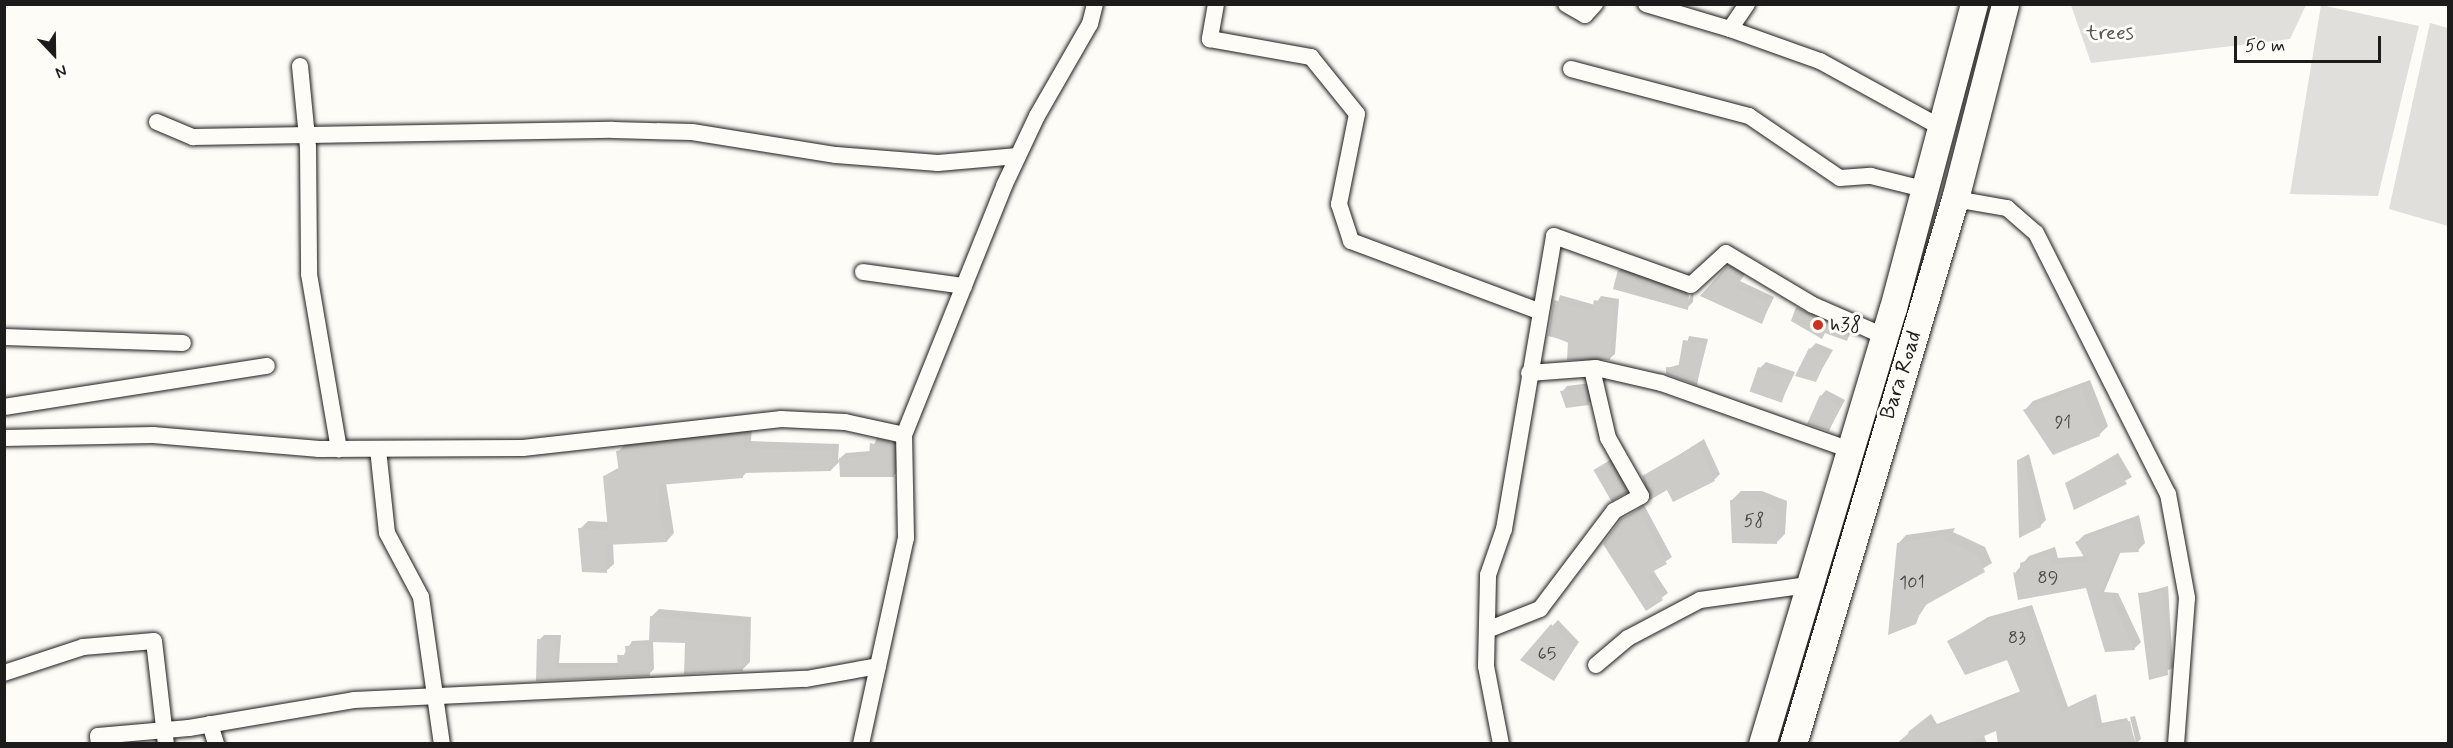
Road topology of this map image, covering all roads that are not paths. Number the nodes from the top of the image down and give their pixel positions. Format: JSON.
{"nodes":[{"id":1,"x":1095,"y":4,"type":"edge"},
{"id":2,"x":1216,"y":4,"type":"edge"},
{"id":3,"x":1566,"y":4,"type":"edge"},
{"id":4,"x":1595,"y":4,"type":"edge"},
{"id":5,"x":1646,"y":4,"type":"edge"},
{"id":6,"x":1747,"y":4,"type":"edge"},
{"id":7,"x":1974,"y":4,"type":"edge"},
{"id":8,"x":2005,"y":4,"type":"edge"},
{"id":9,"x":1730,"y":29,"type":"junction"},
{"id":10,"x":300,"y":66,"type":"dead end"},
{"id":11,"x":1571,"y":69,"type":"dead end"},
{"id":12,"x":157,"y":122,"type":"dead end"},
{"id":13,"x":1940,"y":127,"type":"junction"},
{"id":14,"x":307,"y":136,"type":"junction"},
{"id":15,"x":1018,"y":156,"type":"junction"},
{"id":16,"x":1923,"y":189,"type":"junction"},
{"id":17,"x":1954,"y":199,"type":"junction"},
{"id":18,"x":863,"y":272,"type":"dead end"},
{"id":19,"x":964,"y":286,"type":"junction"},
{"id":20,"x":1538,"y":311,"type":"junction"},
{"id":21,"x":1884,"y":336,"type":"junction"},
{"id":22,"x":4,"y":337,"type":"edge"},
{"id":23,"x":183,"y":343,"type":"dead end"},
{"id":24,"x":267,"y":366,"type":"dead end"},
{"id":25,"x":1592,"y":369,"type":"junction"},
{"id":26,"x":1529,"y":372,"type":"junction"},
{"id":27,"x":4,"y":407,"type":"edge"},
{"id":28,"x":904,"y":435,"type":"junction"},
{"id":29,"x":4,"y":438,"type":"edge"},
{"id":30,"x":339,"y":449,"type":"junction"},
{"id":31,"x":378,"y":449,"type":"junction"},
{"id":32,"x":1850,"y":450,"type":"junction"},
{"id":33,"x":1808,"y":585,"type":"junction"},
{"id":34,"x":1487,"y":630,"type":"junction"},
{"id":35,"x":1596,"y":665,"type":"dead end"},
{"id":36,"x":878,"y":666,"type":"junction"},
{"id":37,"x":4,"y":673,"type":"edge"},
{"id":38,"x":437,"y":693,"type":"junction"},
{"id":39,"x":210,"y":724,"type":"junction"},
{"id":40,"x":1764,"y":736,"type":"edge"},
{"id":41,"x":164,"y":737,"type":"edge"},
{"id":42,"x":1794,"y":740,"type":"edge"},
{"id":43,"x":99,"y":744,"type":"edge"},
{"id":44,"x":216,"y":744,"type":"edge"},
{"id":45,"x":442,"y":744,"type":"edge"},
{"id":46,"x":861,"y":744,"type":"edge"},
{"id":47,"x":1501,"y":744,"type":"edge"},
{"id":48,"x":2176,"y":744,"type":"edge"}],
"edges":[{"from":1,"to":15,"type":"street"},
{"from":2,"to":20,"type":"street"},
{"from":3,"to":4,"type":"street"},
{"from":5,"to":9,"type":"street"},
{"from":6,"to":9,"type":"street"},
{"from":7,"to":13,"type":"main road"},
{"from":8,"to":17,"type":"main road","name":"Bara Road"},
{"from":9,"to":13,"type":"street"},
{"from":10,"to":14,"type":"street"},
{"from":11,"to":16,"type":"street"},
{"from":12,"to":14,"type":"street"},
{"from":13,"to":16,"type":"main road"},
{"from":14,"to":15,"type":"street"},
{"from":14,"to":30,"type":"street"},
{"from":15,"to":19,"type":"street"},
{"from":16,"to":17,"type":"main road"},
{"from":16,"to":21,"type":"main road"},
{"from":17,"to":42,"type":"main road","name":"Bara Road"},
{"from":17,"to":48,"type":"street"},
{"from":18,"to":19,"type":"street"},
{"from":19,"to":28,"type":"street"},
{"from":20,"to":21,"type":"street"},
{"from":20,"to":26,"type":"street"},
{"from":21,"to":32,"type":"main road"},
{"from":22,"to":23,"type":"street"},
{"from":24,"to":27,"type":"street"},
{"from":25,"to":26,"type":"street"},
{"from":25,"to":32,"type":"street"},
{"from":25,"to":34,"type":"street"},
{"from":26,"to":34,"type":"street"},
{"from":28,"to":31,"type":"street"},
{"from":28,"to":36,"type":"street"},
{"from":29,"to":30,"type":"street"},
{"from":30,"to":31,"type":"street"},
{"from":31,"to":38,"type":"street"},
{"from":32,"to":33,"type":"main road"},
{"from":33,"to":35,"type":"street"},
{"from":33,"to":40,"type":"main road"},
{"from":34,"to":47,"type":"street"},
{"from":36,"to":38,"type":"street"},
{"from":36,"to":46,"type":"street"},
{"from":37,"to":41,"type":"street"},
{"from":38,"to":39,"type":"street"},
{"from":38,"to":45,"type":"street"},
{"from":39,"to":41,"type":"street"},
{"from":39,"to":44,"type":"street"},
{"from":40,"to":42,"type":"main road"},
{"from":41,"to":43,"type":"street"}]}
